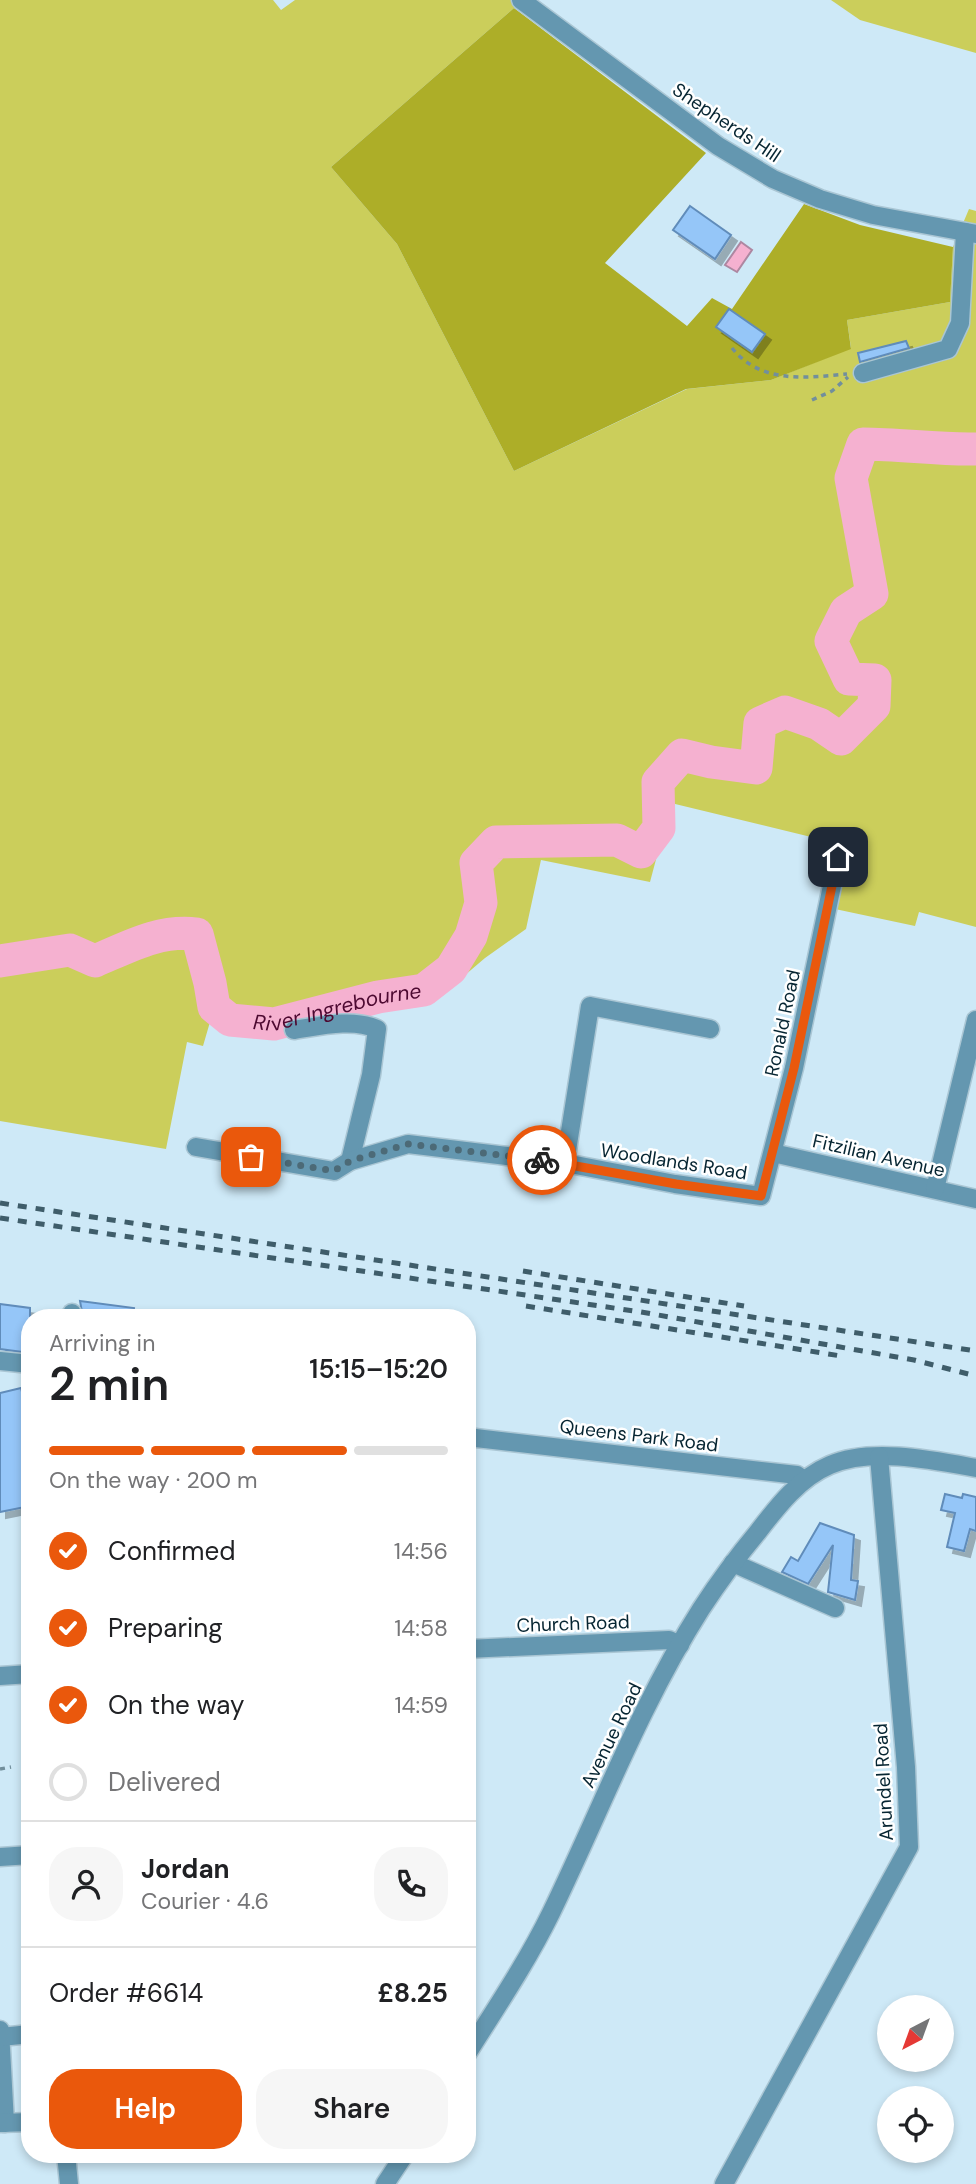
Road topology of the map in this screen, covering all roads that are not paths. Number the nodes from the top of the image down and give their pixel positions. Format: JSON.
{"nodes":[{"id":1,"x":521,"y":0,"type":"edge"},
{"id":2,"x":971,"y":233,"type":"edge"},
{"id":3,"x":863,"y":373,"type":"dead end"},
{"id":4,"x":838,"y":857,"type":"dead end"},
{"id":5,"x":976,"y":1020,"type":"edge"},
{"id":6,"x":710,"y":1029,"type":"dead end"},
{"id":7,"x":294,"y":1030,"type":"dead end"},
{"id":8,"x":196,"y":1147,"type":"dead end"},
{"id":9,"x":773,"y":1153,"type":"junction"},
{"id":10,"x":350,"y":1161,"type":"junction"},
{"id":11,"x":565,"y":1163,"type":"junction"},
{"id":12,"x":935,"y":1189,"type":"junction"},
{"id":13,"x":761,"y":1196,"type":"joint"},
{"id":14,"x":976,"y":1199,"type":"edge"},
{"id":15,"x":0,"y":1361,"type":"edge"},
{"id":16,"x":21,"y":1363,"type":"edge"},
{"id":17,"x":476,"y":1438,"type":"edge"},
{"id":18,"x":879,"y":1457,"type":"junction"},
{"id":19,"x":976,"y":1468,"type":"edge"},
{"id":20,"x":804,"y":1480,"type":"junction"},
{"id":21,"x":733,"y":1563,"type":"junction"},
{"id":22,"x":835,"y":1608,"type":"dead end"},
{"id":23,"x":680,"y":1645,"type":"junction"},
{"id":24,"x":476,"y":1649,"type":"edge"},
{"id":25,"x":21,"y":1675,"type":"edge"},
{"id":26,"x":0,"y":1676,"type":"edge"},
{"id":27,"x":21,"y":1855,"type":"edge"},
{"id":28,"x":0,"y":1857,"type":"edge"},
{"id":29,"x":0,"y":2030,"type":"edge"},
{"id":30,"x":21,"y":2035,"type":"edge"},
{"id":31,"x":1,"y":2037,"type":"edge"},
{"id":32,"x":476,"y":2039,"type":"edge"},
{"id":33,"x":21,"y":2122,"type":"edge"},
{"id":34,"x":3,"y":2123,"type":"edge"},
{"id":35,"x":67,"y":2163,"type":"edge"},
{"id":36,"x":399,"y":2163,"type":"edge"},
{"id":37,"x":69,"y":2184,"type":"edge"},
{"id":38,"x":385,"y":2184,"type":"edge"},
{"id":39,"x":724,"y":2184,"type":"edge"}],
"edges":[{"from":1,"to":2,"type":"street","name":"Shepherds Hill"},
{"from":2,"to":3,"type":"street"},
{"from":4,"to":9,"type":"street","name":"Ronald Road"},
{"from":5,"to":12,"type":"street"},
{"from":6,"to":11,"type":"street"},
{"from":7,"to":10,"type":"street"},
{"from":8,"to":10,"type":"street","name":"Woodlands Road"},
{"from":9,"to":12,"type":"street","name":"Fitzilian Avenue"},
{"from":9,"to":13,"type":"street","name":"Ronald Road"},
{"from":10,"to":11,"type":"street","name":"Woodlands Road"},
{"from":11,"to":13,"type":"street","name":"Woodlands Road"},
{"from":12,"to":14,"type":"street","name":"Fitzilian Avenue"},
{"from":15,"to":16,"type":"street"},
{"from":17,"to":20,"type":"street","name":"Queens Park Road"},
{"from":18,"to":19,"type":"street","name":"Avenue Road"},
{"from":18,"to":20,"type":"street","name":"Avenue Road"},
{"from":18,"to":39,"type":"street","name":"Arundel Road"},
{"from":20,"to":21,"type":"street","name":"Avenue Road"},
{"from":21,"to":22,"type":"street"},
{"from":21,"to":23,"type":"street","name":"Avenue Road"},
{"from":23,"to":24,"type":"street","name":"Church Road"},
{"from":23,"to":32,"type":"street","name":"Avenue Road"},
{"from":25,"to":26,"type":"street"},
{"from":27,"to":28,"type":"street"},
{"from":29,"to":31,"type":"street"},
{"from":30,"to":31,"type":"street"},
{"from":31,"to":34,"type":"street"},
{"from":33,"to":34,"type":"street"},
{"from":35,"to":37,"type":"street"},
{"from":36,"to":38,"type":"street"}]}
